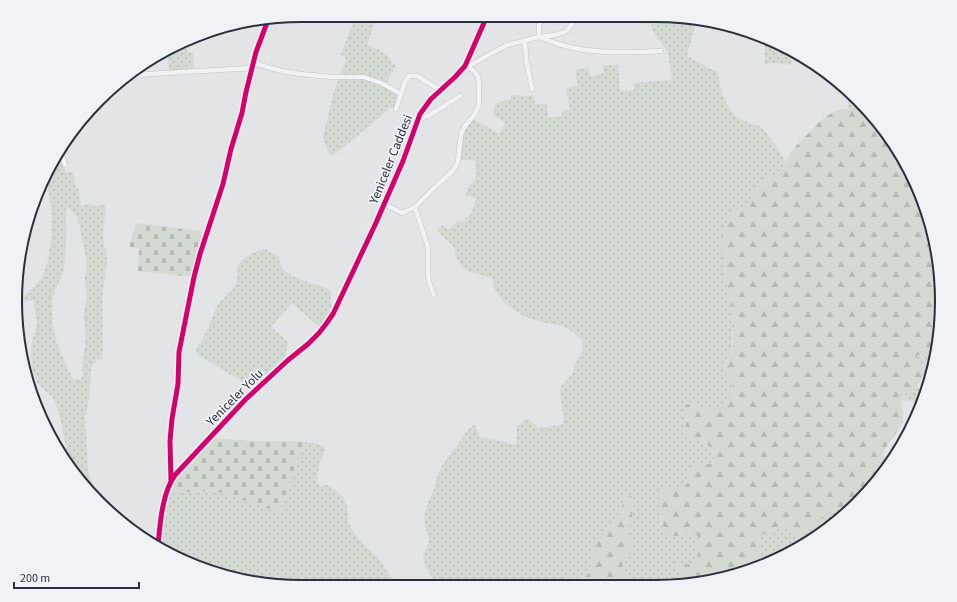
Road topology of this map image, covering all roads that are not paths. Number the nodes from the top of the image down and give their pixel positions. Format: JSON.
{"nodes":[{"id":1,"x":485,"y":22,"type":"edge"},
{"id":2,"x":541,"y":22,"type":"edge"},
{"id":3,"x":574,"y":22,"type":"edge"},
{"id":4,"x":266,"y":24,"type":"edge"},
{"id":5,"x":539,"y":37,"type":"junction"},
{"id":6,"x":525,"y":40,"type":"junction"},
{"id":7,"x":660,"y":51,"type":"dead end"},
{"id":8,"x":252,"y":65,"type":"junction"},
{"id":9,"x":467,"y":66,"type":"junction"},
{"id":10,"x":137,"y":76,"type":"edge"},
{"id":11,"x":532,"y":89,"type":"dead end"},
{"id":12,"x":440,"y":90,"type":"junction"},
{"id":13,"x":401,"y":94,"type":"junction"},
{"id":14,"x":460,"y":96,"type":"dead end"},
{"id":15,"x":396,"y":110,"type":"dead end"},
{"id":16,"x":418,"y":118,"type":"junction"},
{"id":17,"x":62,"y":156,"type":"edge"},
{"id":18,"x":65,"y":165,"type":"dead end"},
{"id":19,"x":384,"y":204,"type":"junction"},
{"id":20,"x":415,"y":207,"type":"junction"},
{"id":21,"x":350,"y":277,"type":"joint"},
{"id":22,"x":434,"y":295,"type":"dead end"},
{"id":23,"x":171,"y":481,"type":"junction"},
{"id":24,"x":159,"y":541,"type":"edge"}],
"edges":[{"from":1,"to":9,"type":"street","name":"Yeniceler Caddesi"},
{"from":2,"to":5,"type":"street"},
{"from":3,"to":5,"type":"street"},
{"from":4,"to":8,"type":"street"},
{"from":5,"to":6,"type":"street"},
{"from":5,"to":7,"type":"street"},
{"from":6,"to":9,"type":"street"},
{"from":6,"to":11,"type":"street"},
{"from":8,"to":10,"type":"street"},
{"from":8,"to":13,"type":"street"},
{"from":8,"to":23,"type":"street"},
{"from":9,"to":12,"type":"street","name":"Yeniceler Caddesi"},
{"from":9,"to":20,"type":"street"},
{"from":12,"to":13,"type":"street"},
{"from":12,"to":16,"type":"street","name":"Yeniceler Caddesi"},
{"from":13,"to":15,"type":"street"},
{"from":14,"to":16,"type":"street"},
{"from":16,"to":19,"type":"street","name":"Yeniceler Caddesi"},
{"from":17,"to":18,"type":"street"},
{"from":19,"to":20,"type":"street"},
{"from":19,"to":21,"type":"street","name":"Yeniceler Caddesi"},
{"from":20,"to":22,"type":"street"},
{"from":21,"to":23,"type":"street","name":"Yeniceler Yolu"},
{"from":23,"to":24,"type":"street","name":"Yeniceler Yolu"}]}
